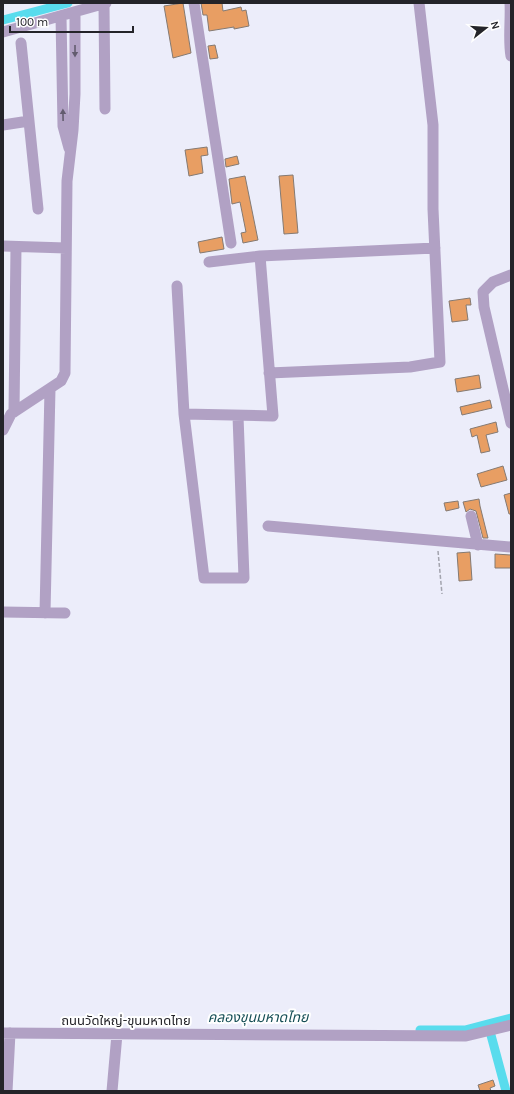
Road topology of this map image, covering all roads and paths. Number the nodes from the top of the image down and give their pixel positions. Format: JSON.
{"nodes":[{"id":1,"x":105,"y":3,"type":"edge"},
{"id":2,"x":194,"y":3,"type":"edge"},
{"id":3,"x":419,"y":3,"type":"edge"},
{"id":4,"x":510,"y":3,"type":"edge"},
{"id":5,"x":75,"y":12,"type":"junction"},
{"id":6,"x":62,"y":16,"type":"junction"},
{"id":7,"x":511,"y":16,"type":"edge"},
{"id":8,"x":3,"y":32,"type":"edge"},
{"id":9,"x":21,"y":43,"type":"dead end"},
{"id":10,"x":511,"y":56,"type":"edge"},
{"id":11,"x":105,"y":109,"type":"dead end"},
{"id":12,"x":29,"y":121,"type":"junction"},
{"id":13,"x":3,"y":125,"type":"edge"},
{"id":14,"x":70,"y":153,"type":"junction"},
{"id":15,"x":38,"y":209,"type":"dead end"},
{"id":16,"x":231,"y":243,"type":"dead end"},
{"id":17,"x":3,"y":246,"type":"edge"},
{"id":18,"x":16,"y":247,"type":"junction"},
{"id":19,"x":66,"y":248,"type":"junction"},
{"id":20,"x":435,"y":248,"type":"junction"},
{"id":21,"x":260,"y":256,"type":"junction"},
{"id":22,"x":208,"y":262,"type":"dead end"},
{"id":23,"x":511,"y":275,"type":"edge"},
{"id":24,"x":177,"y":286,"type":"dead end"},
{"id":25,"x":269,"y":373,"type":"junction"},
{"id":26,"x":50,"y":388,"type":"junction"},
{"id":27,"x":9,"y":413,"type":"edge"},
{"id":28,"x":184,"y":414,"type":"junction"},
{"id":29,"x":238,"y":416,"type":"junction"},
{"id":30,"x":511,"y":423,"type":"edge"},
{"id":31,"x":3,"y":430,"type":"edge"},
{"id":32,"x":471,"y":516,"type":"dead end"},
{"id":33,"x":268,"y":526,"type":"dead end"},
{"id":34,"x":437,"y":541,"type":"junction"},
{"id":35,"x":478,"y":545,"type":"junction"},
{"id":36,"x":511,"y":548,"type":"edge"},
{"id":37,"x":442,"y":594,"type":"dead end"},
{"id":38,"x":3,"y":612,"type":"edge"},
{"id":39,"x":45,"y":613,"type":"junction"},
{"id":40,"x":65,"y":613,"type":"dead end"},
{"id":41,"x":511,"y":1025,"type":"edge"},
{"id":42,"x":7,"y":1033,"type":"edge"},
{"id":43,"x":117,"y":1034,"type":"junction"},
{"id":44,"x":7,"y":1091,"type":"edge"},
{"id":45,"x":112,"y":1091,"type":"edge"}],
"edges":[{"from":1,"to":5,"type":"street"},
{"from":1,"to":11,"type":"street"},
{"from":2,"to":16,"type":"street"},
{"from":3,"to":20,"type":"street"},
{"from":4,"to":7,"type":"street"},
{"from":5,"to":6,"type":"street"},
{"from":5,"to":14,"type":"street","one_way":true},
{"from":6,"to":8,"type":"street"},
{"from":14,"to":6,"type":"street","one_way":true},
{"from":7,"to":10,"type":"street"},
{"from":9,"to":12,"type":"street"},
{"from":12,"to":13,"type":"street"},
{"from":12,"to":15,"type":"street"},
{"from":14,"to":19,"type":"street"},
{"from":17,"to":18,"type":"street"},
{"from":18,"to":19,"type":"street"},
{"from":18,"to":27,"type":"street"},
{"from":19,"to":26,"type":"street"},
{"from":20,"to":21,"type":"street"},
{"from":20,"to":25,"type":"street"},
{"from":21,"to":22,"type":"street"},
{"from":21,"to":25,"type":"street"},
{"from":23,"to":30,"type":"street"},
{"from":24,"to":28,"type":"street"},
{"from":25,"to":29,"type":"street"},
{"from":26,"to":27,"type":"street"},
{"from":26,"to":39,"type":"street"},
{"from":27,"to":31,"type":"street"},
{"from":28,"to":29,"type":"street"},
{"from":28,"to":29,"type":"street"},
{"from":32,"to":35,"type":"street"},
{"from":33,"to":34,"type":"street"},
{"from":34,"to":35,"type":"street"},
{"from":34,"to":37,"type":"path"},
{"from":35,"to":36,"type":"street"},
{"from":38,"to":39,"type":"street"},
{"from":39,"to":40,"type":"street"},
{"from":41,"to":43,"type":"street","name":"ถนนวัดใหญ่-ขุนมหาดไทย"},
{"from":42,"to":43,"type":"street","name":"ถนนวัดใหญ่-ขุนมหาดไทย"},
{"from":42,"to":44,"type":"street"},
{"from":43,"to":45,"type":"street"}]}
